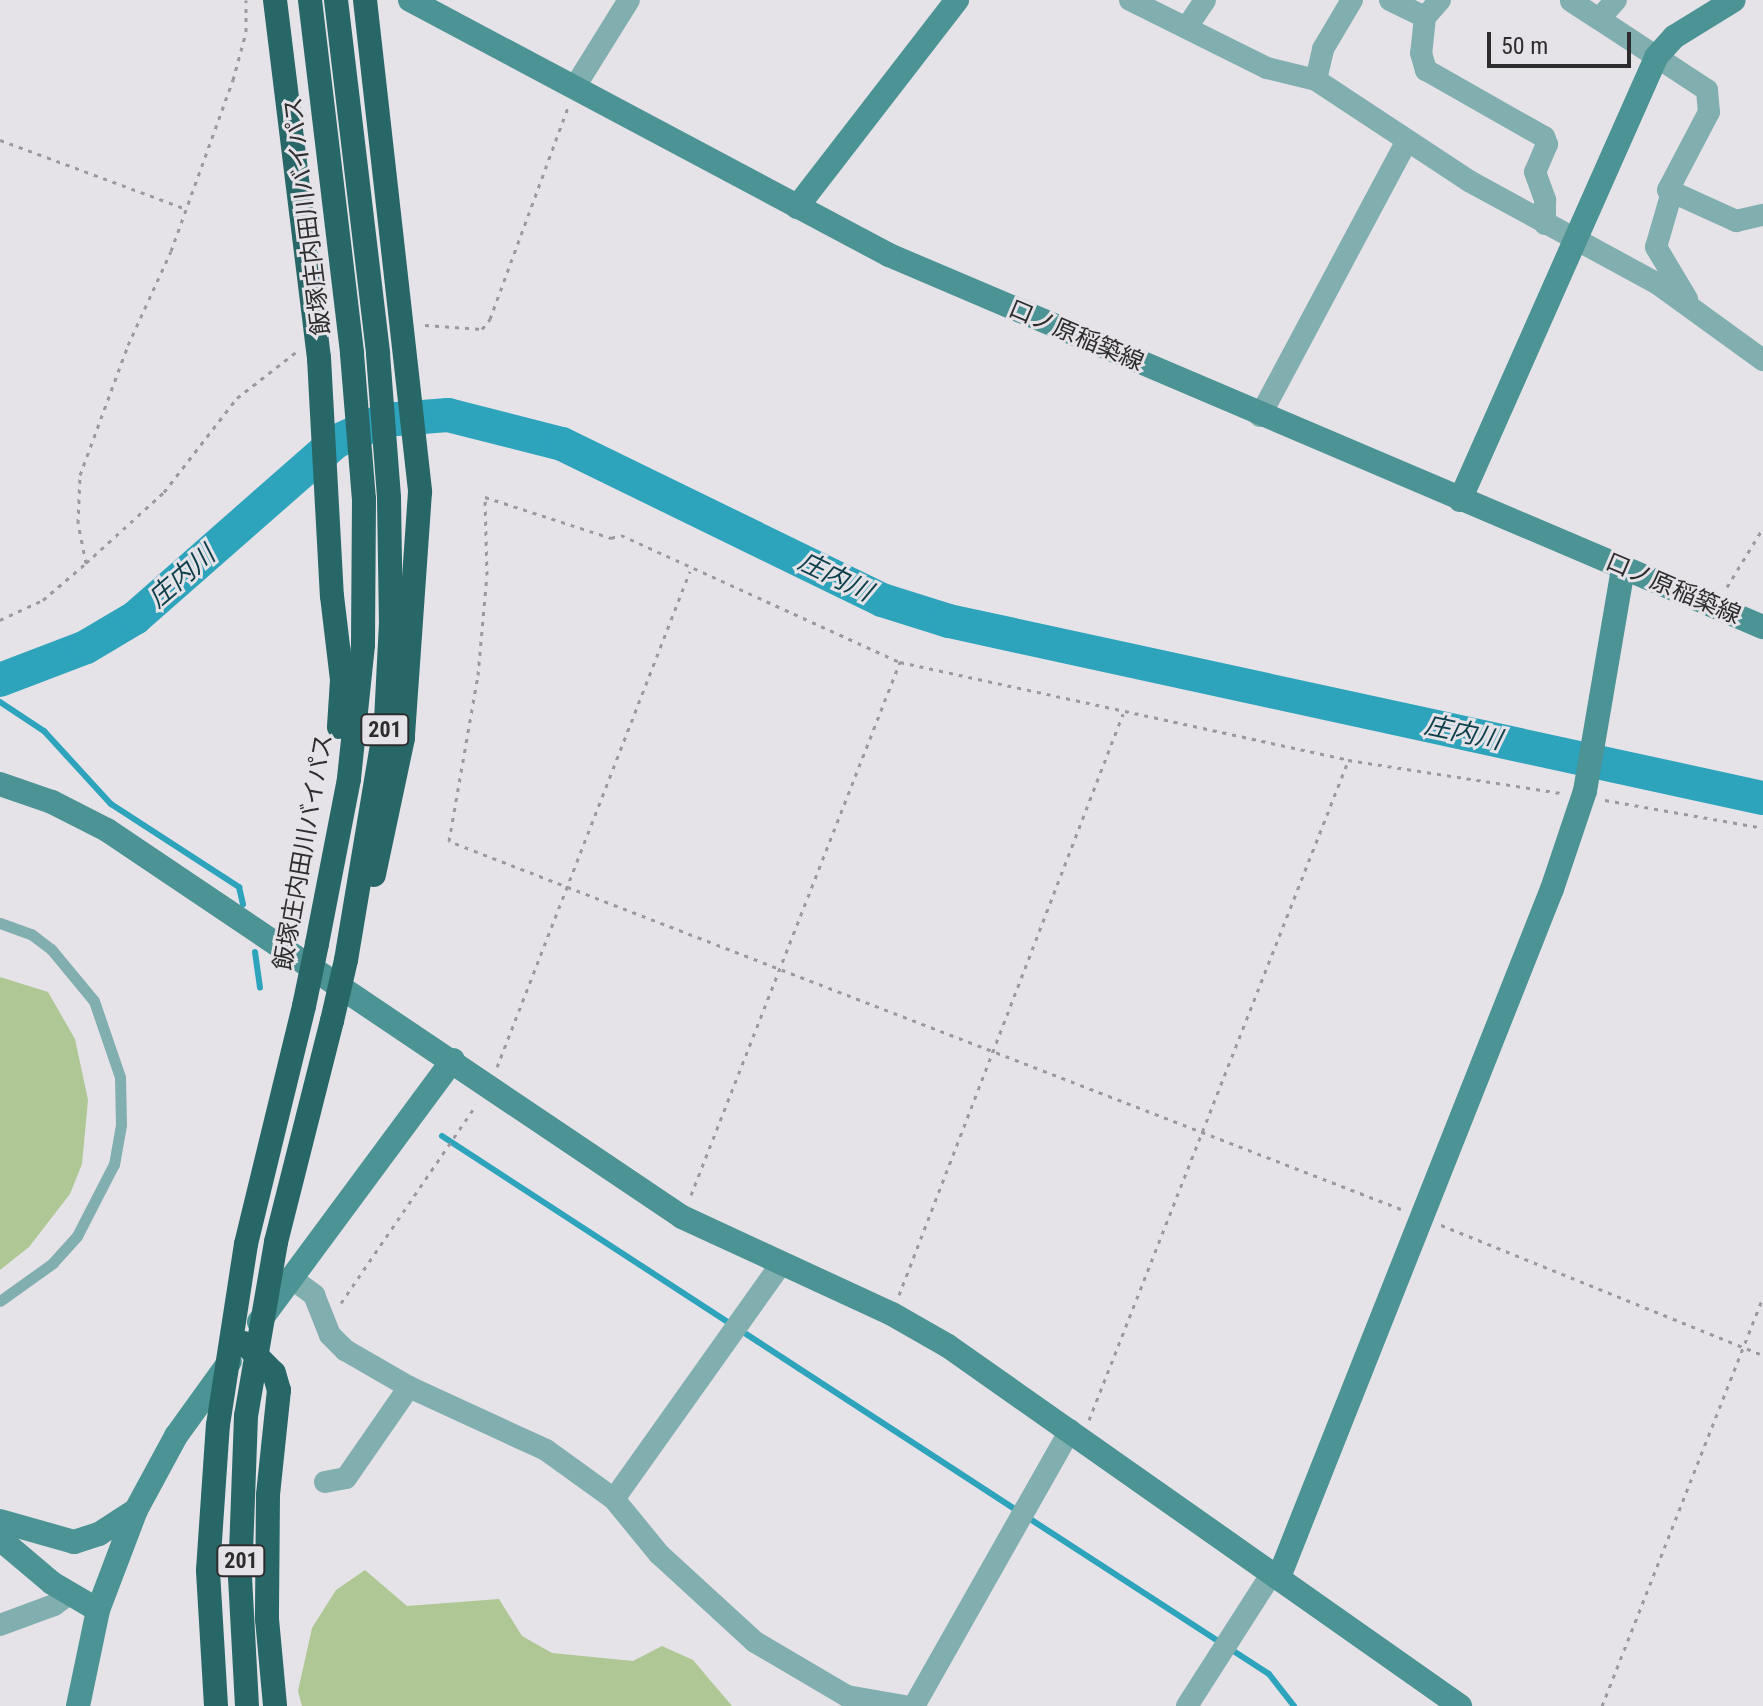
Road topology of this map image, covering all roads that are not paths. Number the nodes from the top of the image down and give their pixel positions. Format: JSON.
{"nodes":[{"id":1,"x":275,"y":0,"type":"edge"},
{"id":2,"x":310,"y":0,"type":"edge"},
{"id":3,"x":336,"y":0,"type":"edge"},
{"id":4,"x":365,"y":0,"type":"edge"},
{"id":5,"x":410,"y":0,"type":"edge"},
{"id":6,"x":629,"y":0,"type":"edge"},
{"id":7,"x":957,"y":0,"type":"edge"},
{"id":8,"x":1130,"y":0,"type":"edge"},
{"id":9,"x":1205,"y":0,"type":"edge"},
{"id":10,"x":1352,"y":0,"type":"edge"},
{"id":11,"x":1390,"y":0,"type":"edge"},
{"id":12,"x":1616,"y":0,"type":"edge"},
{"id":13,"x":1734,"y":0,"type":"edge"},
{"id":14,"x":1571,"y":1,"type":"edge"},
{"id":15,"x":446,"y":8,"type":"edge"},
{"id":16,"x":1432,"y":8,"type":"edge"},
{"id":17,"x":1599,"y":19,"type":"junction"},
{"id":18,"x":1187,"y":27,"type":"junction"},
{"id":19,"x":1656,"y":57,"type":"junction"},
{"id":20,"x":1316,"y":80,"type":"junction"},
{"id":21,"x":576,"y":85,"type":"junction"},
{"id":22,"x":1406,"y":142,"type":"junction"},
{"id":23,"x":1672,"y":192,"type":"junction"},
{"id":24,"x":797,"y":207,"type":"junction"},
{"id":25,"x":1763,"y":215,"type":"edge"},
{"id":26,"x":1545,"y":224,"type":"junction"},
{"id":27,"x":1574,"y":239,"type":"junction"},
{"id":28,"x":1688,"y":304,"type":"junction"},
{"id":29,"x":1763,"y":360,"type":"edge"},
{"id":30,"x":1260,"y":416,"type":"junction"},
{"id":31,"x":1460,"y":500,"type":"junction"},
{"id":32,"x":1623,"y":569,"type":"junction"},
{"id":33,"x":1763,"y":627,"type":"edge"},
{"id":34,"x":0,"y":784,"type":"edge"},
{"id":35,"x":324,"y":913,"type":"junction"},
{"id":36,"x":0,"y":923,"type":"edge"},
{"id":37,"x":348,"y":953,"type":"junction"},
{"id":38,"x":453,"y":1060,"type":"junction"},
{"id":39,"x":780,"y":1265,"type":"junction"},
{"id":40,"x":291,"y":1278,"type":"junction"},
{"id":41,"x":0,"y":1301,"type":"edge"},
{"id":42,"x":244,"y":1343,"type":"junction"},
{"id":43,"x":409,"y":1387,"type":"junction"},
{"id":44,"x":1076,"y":1434,"type":"junction"},
{"id":45,"x":325,"y":1482,"type":"dead end"},
{"id":46,"x":614,"y":1499,"type":"junction"},
{"id":47,"x":136,"y":1510,"type":"junction"},
{"id":48,"x":0,"y":1521,"type":"edge"},
{"id":49,"x":0,"y":1539,"type":"edge"},
{"id":50,"x":1275,"y":1575,"type":"junction"},
{"id":51,"x":70,"y":1594,"type":"junction"},
{"id":52,"x":98,"y":1610,"type":"junction"},
{"id":53,"x":0,"y":1625,"type":"edge"},
{"id":54,"x":78,"y":1706,"type":"edge"},
{"id":55,"x":216,"y":1706,"type":"edge"},
{"id":56,"x":247,"y":1706,"type":"edge"},
{"id":57,"x":275,"y":1706,"type":"edge"},
{"id":58,"x":904,"y":1706,"type":"edge"},
{"id":59,"x":914,"y":1706,"type":"edge"},
{"id":60,"x":1187,"y":1706,"type":"edge"},
{"id":61,"x":1460,"y":1706,"type":"edge"}],
"edges":[{"from":1,"to":35,"type":"highway"},
{"from":2,"to":35,"type":"highway","name":"飯塚庄内田川バイパス","number":"201"},
{"from":3,"to":37,"type":"highway","number":"201"},
{"from":4,"to":37,"type":"highway"},
{"from":5,"to":15,"type":"street","name":"口ノ原稲築線"},
{"from":6,"to":21,"type":"street"},
{"from":7,"to":24,"type":"street"},
{"from":8,"to":18,"type":"street"},
{"from":9,"to":18,"type":"street"},
{"from":10,"to":20,"type":"street"},
{"from":11,"to":16,"type":"street"},
{"from":12,"to":17,"type":"street"},
{"from":13,"to":19,"type":"street"},
{"from":14,"to":17,"type":"street"},
{"from":15,"to":21,"type":"street","name":"口ノ原稲築線"},
{"from":16,"to":26,"type":"street"},
{"from":17,"to":19,"type":"street"},
{"from":18,"to":20,"type":"street"},
{"from":19,"to":23,"type":"street"},
{"from":19,"to":27,"type":"street"},
{"from":20,"to":22,"type":"street"},
{"from":21,"to":24,"type":"street","name":"口ノ原稲築線"},
{"from":22,"to":26,"type":"street"},
{"from":22,"to":30,"type":"street"},
{"from":23,"to":25,"type":"street"},
{"from":23,"to":28,"type":"street"},
{"from":24,"to":30,"type":"street","name":"口ノ原稲築線"},
{"from":26,"to":27,"type":"street"},
{"from":27,"to":28,"type":"street"},
{"from":27,"to":31,"type":"street"},
{"from":28,"to":29,"type":"street"},
{"from":30,"to":31,"type":"street","name":"口ノ原稲築線"},
{"from":31,"to":32,"type":"street","name":"口ノ原稲築線"},
{"from":32,"to":33,"type":"street","name":"口ノ原稲築線"},
{"from":32,"to":50,"type":"street"},
{"from":34,"to":38,"type":"street"},
{"from":35,"to":55,"type":"highway","name":"飯塚庄内田川バイパス","number":"201","bridge":true},
{"from":36,"to":41,"type":"lane"},
{"from":37,"to":56,"type":"highway","number":"201","bridge":true},
{"from":38,"to":39,"type":"street"},
{"from":38,"to":40,"type":"street"},
{"from":39,"to":44,"type":"street"},
{"from":39,"to":46,"type":"street"},
{"from":40,"to":42,"type":"street"},
{"from":40,"to":43,"type":"street"},
{"from":42,"to":47,"type":"street"},
{"from":42,"to":57,"type":"highway"},
{"from":43,"to":45,"type":"street"},
{"from":43,"to":46,"type":"street"},
{"from":44,"to":50,"type":"street"},
{"from":44,"to":59,"type":"street"},
{"from":46,"to":58,"type":"street"},
{"from":47,"to":48,"type":"street"},
{"from":47,"to":52,"type":"street"},
{"from":49,"to":51,"type":"street"},
{"from":50,"to":60,"type":"street"},
{"from":50,"to":61,"type":"street"},
{"from":51,"to":52,"type":"street"},
{"from":51,"to":53,"type":"street"},
{"from":52,"to":54,"type":"street"}]}
